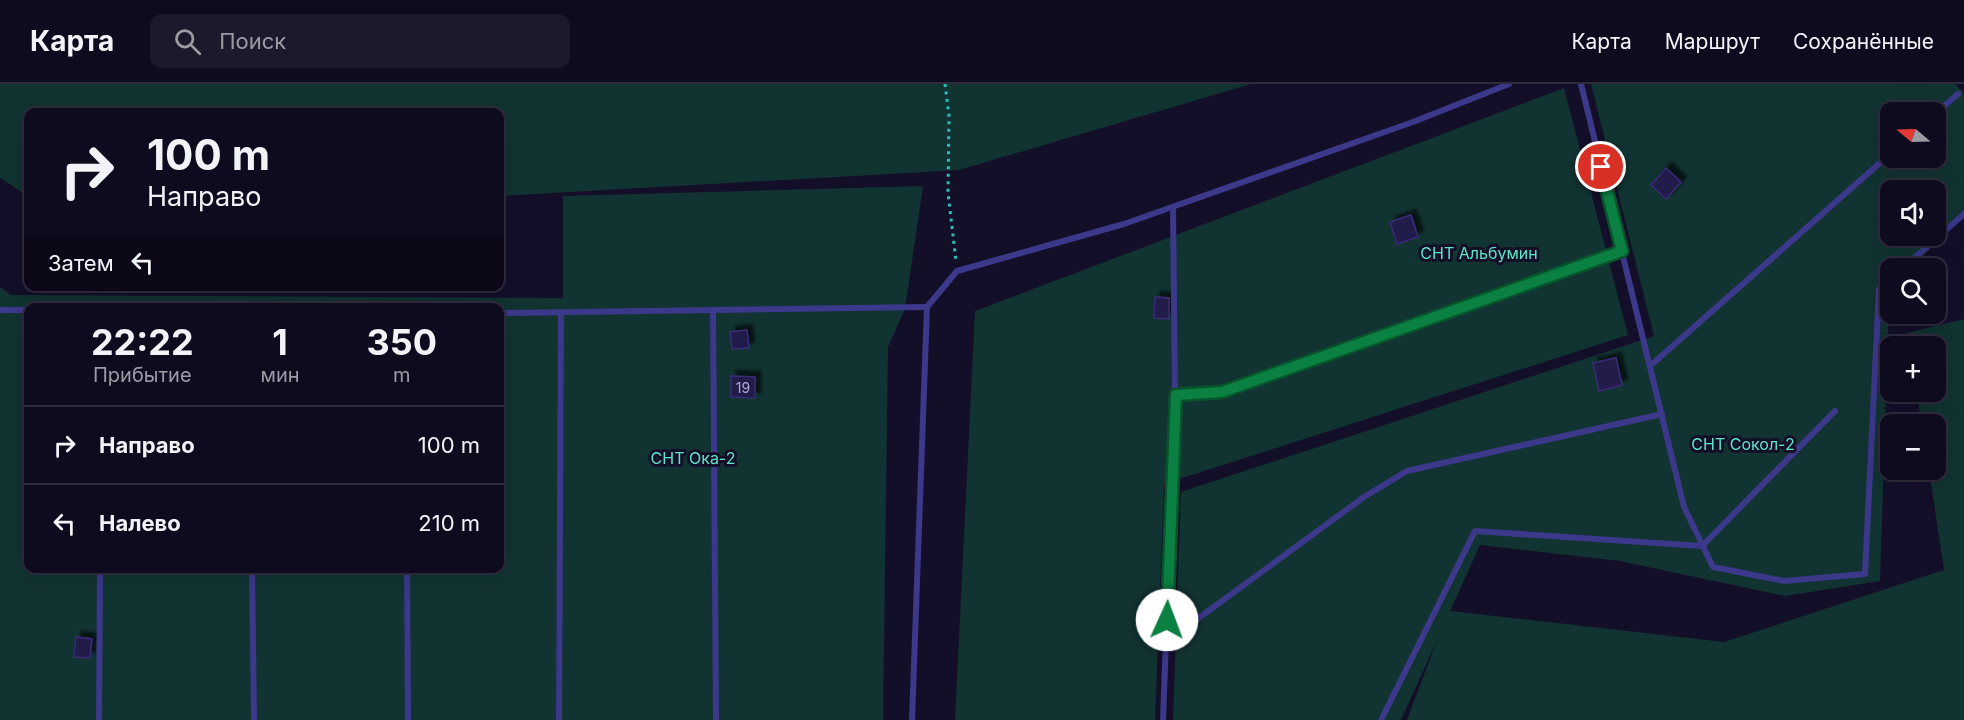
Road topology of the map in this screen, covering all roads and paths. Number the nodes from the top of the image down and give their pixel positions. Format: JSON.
{"nodes":[{"id":1,"x":945,"y":84,"type":"edge"},
{"id":2,"x":1509,"y":84,"type":"edge"},
{"id":3,"x":1581,"y":84,"type":"edge"},
{"id":4,"x":1958,"y":94,"type":"dead end"},
{"id":5,"x":1946,"y":104,"type":"edge"},
{"id":6,"x":1880,"y":163,"type":"edge"},
{"id":7,"x":1173,"y":207,"type":"junction"},
{"id":8,"x":1964,"y":214,"type":"edge"},
{"id":9,"x":1622,"y":251,"type":"junction"},
{"id":10,"x":1913,"y":258,"type":"edge"},
{"id":11,"x":957,"y":271,"type":"junction"},
{"id":12,"x":1880,"y":288,"type":"edge"},
{"id":13,"x":927,"y":306,"type":"junction"},
{"id":14,"x":0,"y":310,"type":"edge"},
{"id":15,"x":24,"y":310,"type":"edge"},
{"id":16,"x":712,"y":310,"type":"junction"},
{"id":17,"x":504,"y":312,"type":"edge"},
{"id":18,"x":561,"y":313,"type":"junction"},
{"id":19,"x":1650,"y":366,"type":"junction"},
{"id":20,"x":1176,"y":395,"type":"junction"},
{"id":21,"x":1835,"y":411,"type":"dead end"},
{"id":22,"x":1662,"y":414,"type":"junction"},
{"id":23,"x":1702,"y":546,"type":"junction"},
{"id":24,"x":100,"y":573,"type":"edge"},
{"id":25,"x":252,"y":573,"type":"edge"},
{"id":26,"x":407,"y":573,"type":"edge"},
{"id":27,"x":1166,"y":642,"type":"junction"},
{"id":28,"x":99,"y":720,"type":"edge"},
{"id":29,"x":254,"y":720,"type":"edge"},
{"id":30,"x":408,"y":720,"type":"edge"},
{"id":31,"x":559,"y":720,"type":"edge"},
{"id":32,"x":716,"y":720,"type":"edge"},
{"id":33,"x":912,"y":720,"type":"edge"},
{"id":34,"x":1163,"y":720,"type":"edge"},
{"id":35,"x":1381,"y":720,"type":"edge"}],
"edges":[{"from":1,"to":11,"type":"path"},
{"from":2,"to":7,"type":"lane"},
{"from":3,"to":9,"type":"lane"},
{"from":4,"to":5,"type":"lane"},
{"from":6,"to":19,"type":"lane"},
{"from":7,"to":11,"type":"lane"},
{"from":7,"to":20,"type":"lane"},
{"from":8,"to":10,"type":"lane"},
{"from":9,"to":19,"type":"lane"},
{"from":9,"to":20,"type":"lane"},
{"from":11,"to":13,"type":"lane"},
{"from":12,"to":23,"type":"lane"},
{"from":13,"to":16,"type":"lane"},
{"from":13,"to":33,"type":"lane"},
{"from":14,"to":15,"type":"lane"},
{"from":16,"to":18,"type":"lane"},
{"from":16,"to":32,"type":"lane"},
{"from":17,"to":18,"type":"lane"},
{"from":18,"to":31,"type":"lane"},
{"from":19,"to":22,"type":"lane"},
{"from":20,"to":27,"type":"lane"},
{"from":21,"to":23,"type":"lane"},
{"from":22,"to":23,"type":"lane"},
{"from":22,"to":27,"type":"lane"},
{"from":23,"to":35,"type":"lane"},
{"from":24,"to":28,"type":"lane"},
{"from":25,"to":29,"type":"lane"},
{"from":26,"to":30,"type":"lane"},
{"from":27,"to":34,"type":"lane"}]}
